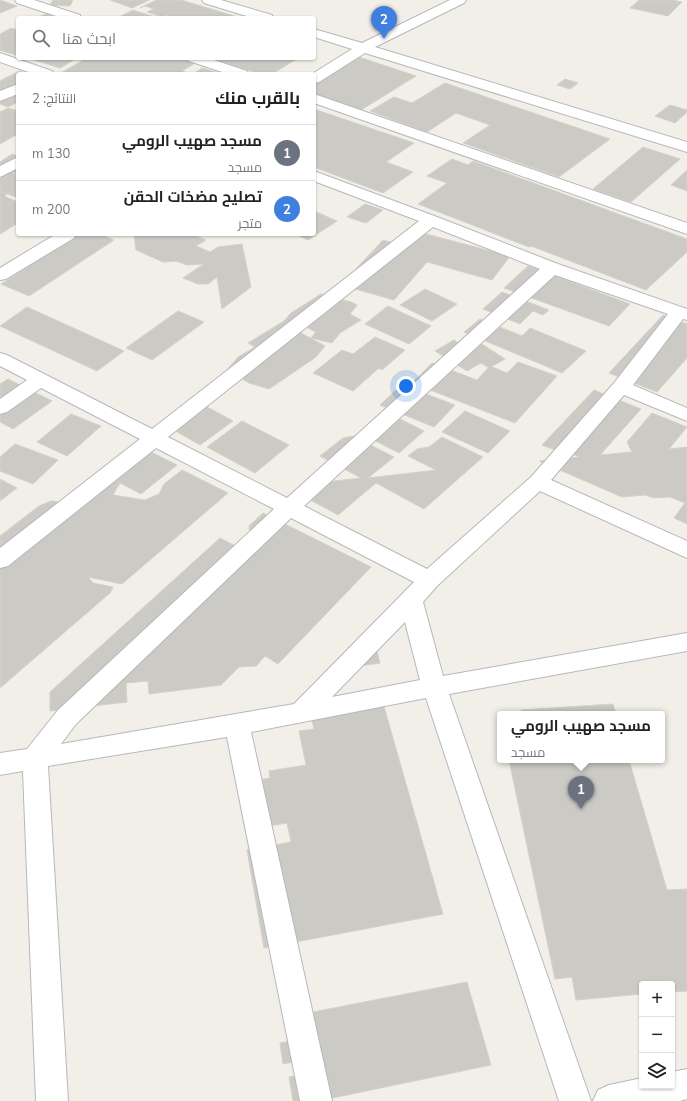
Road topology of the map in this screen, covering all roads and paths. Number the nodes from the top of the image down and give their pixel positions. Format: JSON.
{"nodes":[{"id":1,"x":22,"y":0,"type":"edge"},
{"id":2,"x":208,"y":0,"type":"edge"},
{"id":3,"x":460,"y":0,"type":"edge"},
{"id":4,"x":69,"y":16,"type":"edge"},
{"id":5,"x":260,"y":16,"type":"edge"},
{"id":6,"x":316,"y":34,"type":"edge"},
{"id":7,"x":363,"y":48,"type":"junction"},
{"id":8,"x":0,"y":57,"type":"edge"},
{"id":9,"x":200,"y":60,"type":"edge"},
{"id":10,"x":41,"y":72,"type":"edge"},
{"id":11,"x":236,"y":72,"type":"edge"},
{"id":12,"x":316,"y":78,"type":"edge"},
{"id":13,"x":16,"y":89,"type":"edge"},
{"id":14,"x":0,"y":96,"type":"edge"},
{"id":15,"x":316,"y":99,"type":"edge"},
{"id":16,"x":687,"y":148,"type":"edge"},
{"id":17,"x":16,"y":163,"type":"edge"},
{"id":18,"x":0,"y":172,"type":"edge"},
{"id":19,"x":316,"y":177,"type":"edge"},
{"id":20,"x":431,"y":220,"type":"junction"},
{"id":21,"x":687,"y":229,"type":"edge"},
{"id":22,"x":65,"y":236,"type":"edge"},
{"id":23,"x":552,"y":268,"type":"junction"},
{"id":24,"x":0,"y":275,"type":"edge"},
{"id":25,"x":683,"y":313,"type":"edge"},
{"id":26,"x":0,"y":359,"type":"edge"},
{"id":27,"x":40,"y":380,"type":"junction"},
{"id":28,"x":621,"y":387,"type":"junction"},
{"id":29,"x":0,"y":408,"type":"edge"},
{"id":30,"x":687,"y":415,"type":"edge"},
{"id":31,"x":155,"y":439,"type":"junction"},
{"id":32,"x":538,"y":482,"type":"junction"},
{"id":33,"x":289,"y":508,"type":"junction"},
{"id":34,"x":687,"y":550,"type":"edge"},
{"id":35,"x":0,"y":560,"type":"edge"},
{"id":36,"x":429,"y":580,"type":"junction"},
{"id":37,"x":411,"y":602,"type":"junction"},
{"id":38,"x":687,"y":642,"type":"edge"},
{"id":39,"x":434,"y":687,"type":"junction"},
{"id":40,"x":302,"y":712,"type":"junction"},
{"id":41,"x":237,"y":725,"type":"junction"},
{"id":42,"x":34,"y":758,"type":"junction"},
{"id":43,"x":0,"y":764,"type":"edge"},
{"id":44,"x":687,"y":1084,"type":"edge"},
{"id":45,"x":52,"y":1101,"type":"edge"},
{"id":46,"x":316,"y":1101,"type":"edge"},
{"id":47,"x":575,"y":1101,"type":"edge"},
{"id":48,"x":609,"y":1101,"type":"edge"}],
"edges":[{"from":1,"to":4,"type":"street"},
{"from":2,"to":5,"type":"street"},
{"from":3,"to":7,"type":"street"},
{"from":6,"to":7,"type":"street"},
{"from":7,"to":12,"type":"street"},
{"from":7,"to":16,"type":"street"},
{"from":8,"to":10,"type":"street"},
{"from":9,"to":11,"type":"street"},
{"from":13,"to":14,"type":"street"},
{"from":15,"to":21,"type":"street"},
{"from":17,"to":18,"type":"street"},
{"from":19,"to":20,"type":"street"},
{"from":20,"to":23,"type":"street"},
{"from":20,"to":31,"type":"street"},
{"from":22,"to":24,"type":"street"},
{"from":23,"to":25,"type":"street"},
{"from":23,"to":33,"type":"street"},
{"from":25,"to":28,"type":"street"},
{"from":26,"to":27,"type":"street"},
{"from":27,"to":29,"type":"street"},
{"from":27,"to":31,"type":"street"},
{"from":28,"to":30,"type":"street"},
{"from":28,"to":32,"type":"street"},
{"from":31,"to":33,"type":"street"},
{"from":31,"to":35,"type":"street"},
{"from":32,"to":34,"type":"street"},
{"from":32,"to":36,"type":"street"},
{"from":33,"to":36,"type":"street"},
{"from":33,"to":42,"type":"street"},
{"from":36,"to":37,"type":"street"},
{"from":37,"to":39,"type":"street"},
{"from":37,"to":40,"type":"street"},
{"from":38,"to":39,"type":"street"},
{"from":39,"to":40,"type":"street"},
{"from":39,"to":47,"type":"street"},
{"from":40,"to":41,"type":"street"},
{"from":41,"to":42,"type":"street"},
{"from":41,"to":46,"type":"street"},
{"from":42,"to":43,"type":"street"},
{"from":42,"to":45,"type":"street"},
{"from":44,"to":48,"type":"street"}]}
